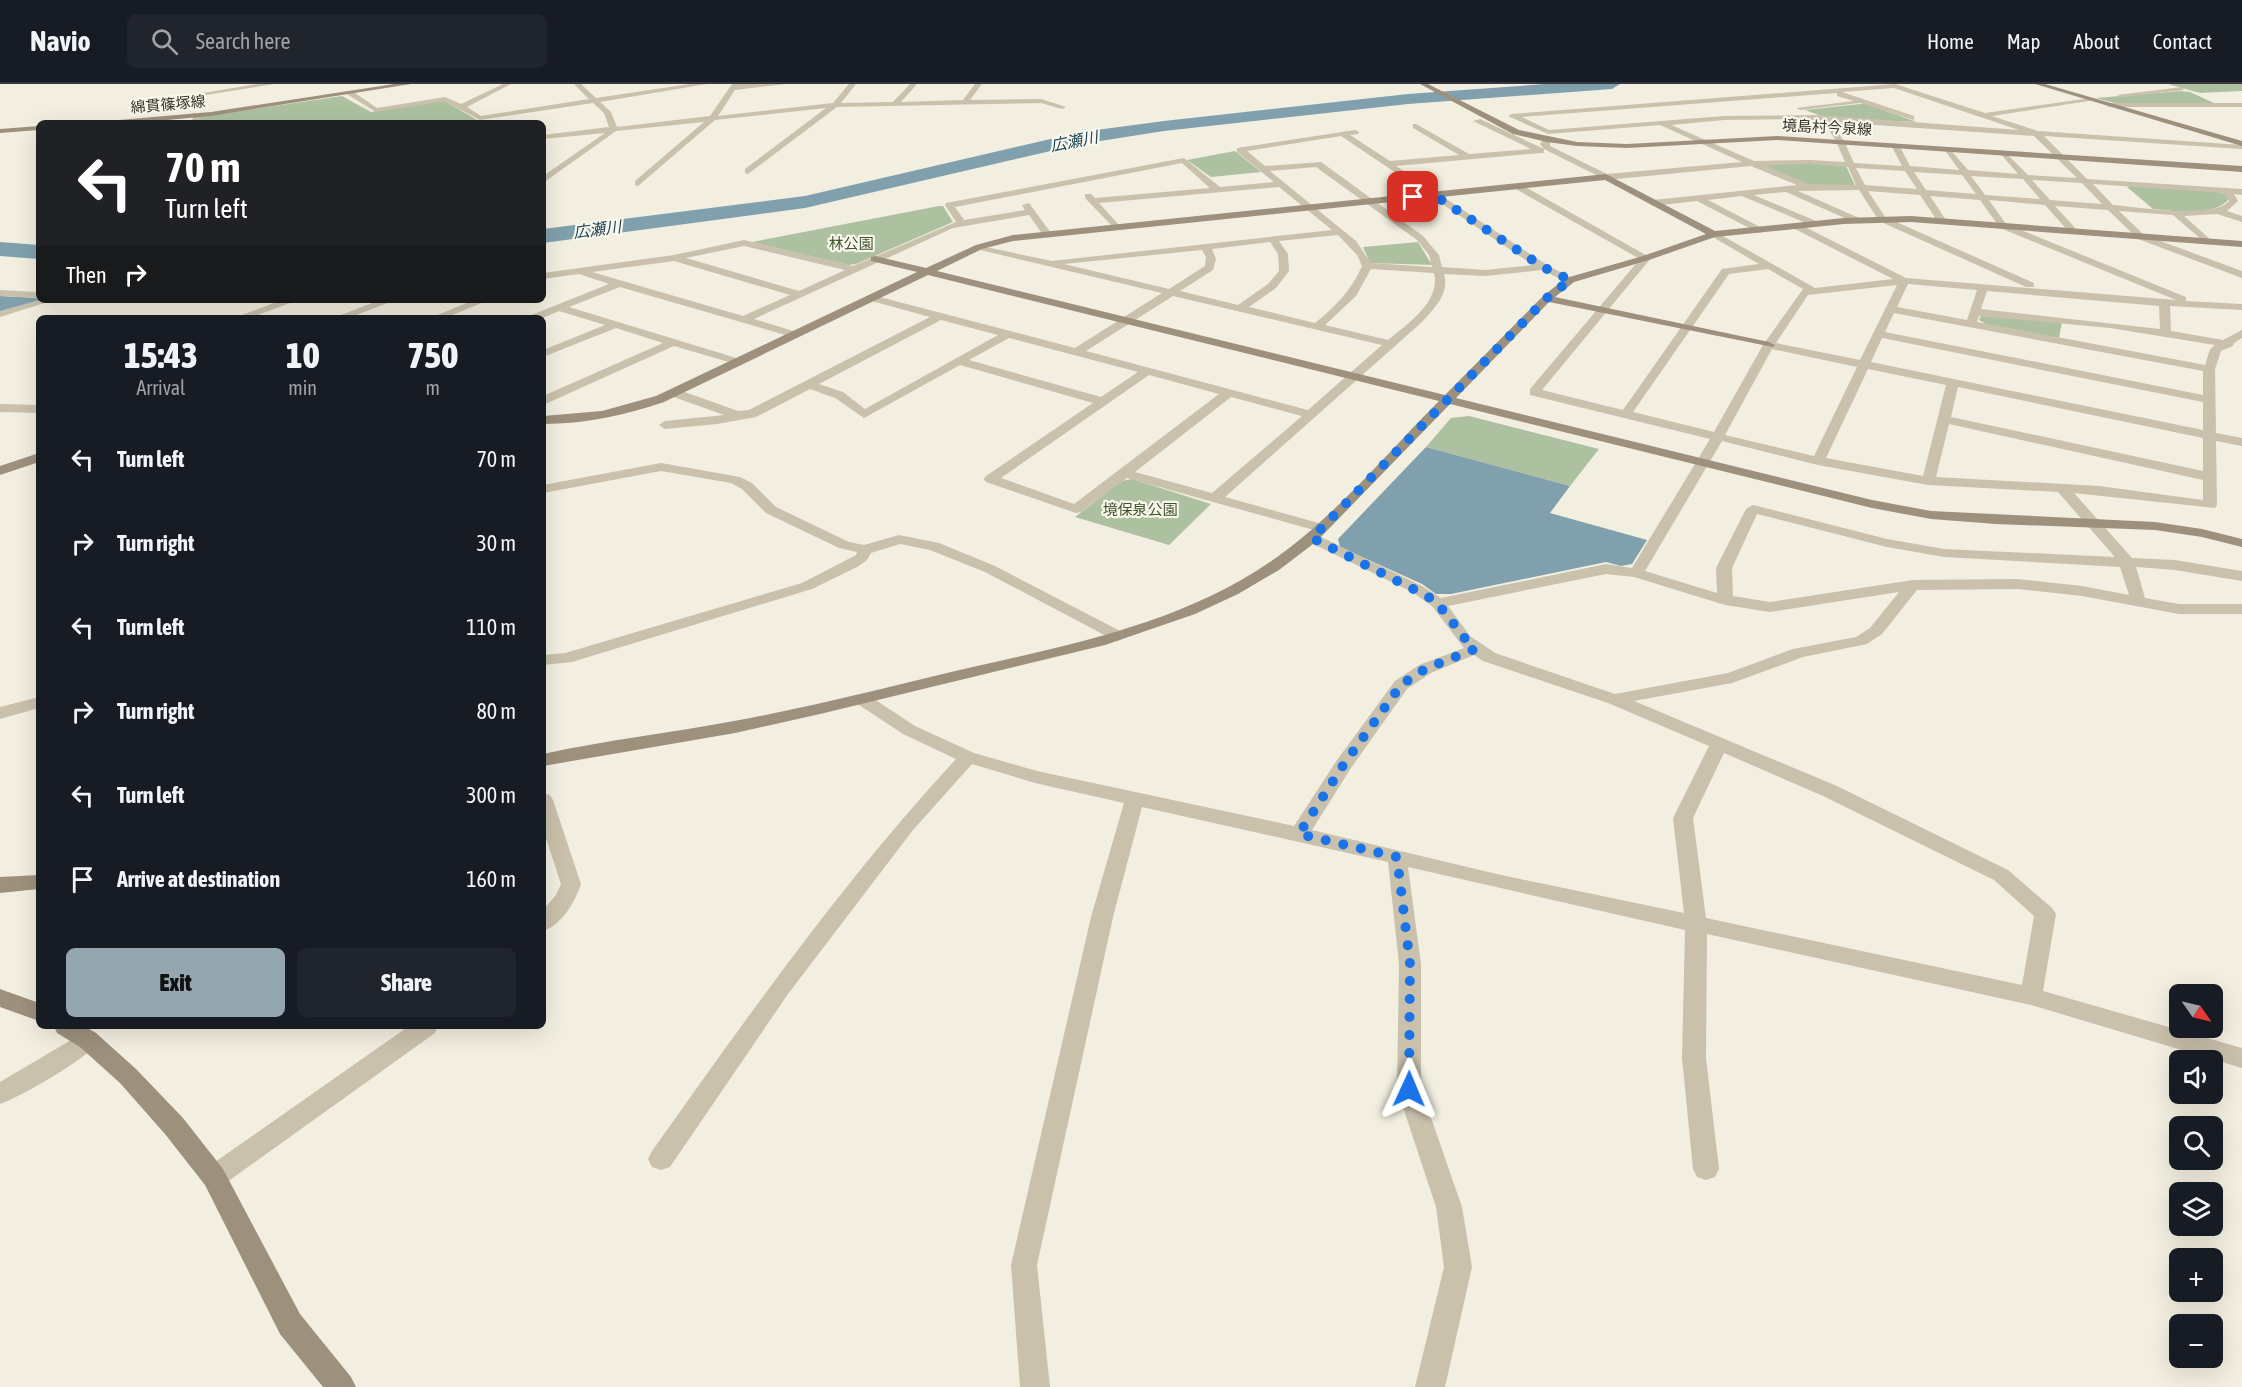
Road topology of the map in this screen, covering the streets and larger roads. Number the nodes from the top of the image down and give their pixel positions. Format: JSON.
{"nodes":[{"id":1,"x":271,"y":84,"type":"edge"},
{"id":2,"x":408,"y":84,"type":"edge"},
{"id":3,"x":508,"y":84,"type":"edge"},
{"id":4,"x":577,"y":84,"type":"edge"},
{"id":5,"x":704,"y":84,"type":"edge"},
{"id":6,"x":783,"y":84,"type":"edge"},
{"id":7,"x":853,"y":84,"type":"edge"},
{"id":8,"x":914,"y":84,"type":"edge"},
{"id":9,"x":979,"y":84,"type":"edge"},
{"id":10,"x":1423,"y":84,"type":"edge"},
{"id":11,"x":1922,"y":84,"type":"edge"},
{"id":12,"x":2038,"y":84,"type":"edge"},
{"id":13,"x":2164,"y":84,"type":"edge"},
{"id":14,"x":186,"y":85,"type":"edge"},
{"id":15,"x":734,"y":86,"type":"edge"},
{"id":16,"x":1895,"y":86,"type":"junction"},
{"id":17,"x":479,"y":89,"type":"dead end"},
{"id":18,"x":1834,"y":92,"type":"junction"},
{"id":19,"x":349,"y":93,"type":"junction"},
{"id":20,"x":1035,"y":93,"type":"dead end"},
{"id":21,"x":488,"y":94,"type":"junction"},
{"id":22,"x":188,"y":96,"type":"junction"},
{"id":23,"x":1765,"y":97,"type":"junction"},
{"id":24,"x":2206,"y":98,"type":"dead end"},
{"id":25,"x":2088,"y":99,"type":"junction"},
{"id":26,"x":596,"y":101,"type":"junction"},
{"id":27,"x":966,"y":101,"type":"junction"},
{"id":28,"x":782,"y":102,"type":"dead end"},
{"id":29,"x":1030,"y":102,"type":"junction"},
{"id":30,"x":1864,"y":102,"type":"junction"},
{"id":31,"x":896,"y":103,"type":"junction"},
{"id":32,"x":1786,"y":104,"type":"dead end"},
{"id":33,"x":835,"y":105,"type":"junction"},
{"id":34,"x":2110,"y":105,"type":"junction"},
{"id":35,"x":2242,"y":105,"type":"edge"},
{"id":36,"x":2226,"y":106,"type":"junction"},
{"id":37,"x":461,"y":107,"type":"junction"},
{"id":38,"x":1062,"y":107,"type":"dead end"},
{"id":39,"x":1624,"y":107,"type":"junction"},
{"id":40,"x":774,"y":111,"type":"junction"},
{"id":41,"x":1980,"y":114,"type":"junction"},
{"id":42,"x":185,"y":117,"type":"junction"},
{"id":43,"x":1477,"y":117,"type":"junction"},
{"id":44,"x":712,"y":118,"type":"junction"},
{"id":45,"x":196,"y":119,"type":"edge"},
{"id":46,"x":1825,"y":119,"type":"junction"},
{"id":47,"x":146,"y":120,"type":"edge"},
{"id":48,"x":479,"y":120,"type":"edge"},
{"id":49,"x":486,"y":120,"type":"edge"},
{"id":50,"x":1659,"y":123,"type":"junction"},
{"id":51,"x":1416,"y":126,"type":"dead end"},
{"id":52,"x":1929,"y":126,"type":"junction"},
{"id":53,"x":36,"y":128,"type":"edge"},
{"id":54,"x":614,"y":129,"type":"junction"},
{"id":55,"x":1585,"y":129,"type":"junction"},
{"id":56,"x":0,"y":131,"type":"edge"},
{"id":57,"x":1360,"y":132,"type":"dead end"},
{"id":58,"x":1681,"y":132,"type":"junction"},
{"id":59,"x":1343,"y":134,"type":"junction"},
{"id":60,"x":1660,"y":134,"type":"dead end"},
{"id":61,"x":2036,"y":134,"type":"junction"},
{"id":62,"x":1650,"y":135,"type":"dead end"},
{"id":63,"x":546,"y":137,"type":"edge"},
{"id":64,"x":1547,"y":140,"type":"junction"},
{"id":65,"x":1700,"y":141,"type":"junction"},
{"id":66,"x":1840,"y":141,"type":"junction"},
{"id":67,"x":1895,"y":145,"type":"junction"},
{"id":68,"x":2242,"y":145,"type":"edge"},
{"id":69,"x":1948,"y":148,"type":"junction"},
{"id":70,"x":1541,"y":151,"type":"junction"},
{"id":71,"x":2003,"y":153,"type":"junction"},
{"id":72,"x":2059,"y":156,"type":"junction"},
{"id":73,"x":1468,"y":157,"type":"junction"},
{"id":74,"x":1753,"y":163,"type":"junction"},
{"id":75,"x":1389,"y":164,"type":"junction"},
{"id":76,"x":1850,"y":164,"type":"junction"},
{"id":77,"x":1907,"y":168,"type":"junction"},
{"id":78,"x":1133,"y":169,"type":"junction"},
{"id":79,"x":1263,"y":169,"type":"junction"},
{"id":80,"x":2242,"y":169,"type":"edge"},
{"id":81,"x":748,"y":171,"type":"dead end"},
{"id":82,"x":1965,"y":171,"type":"junction"},
{"id":83,"x":2024,"y":176,"type":"junction"},
{"id":84,"x":1606,"y":177,"type":"junction"},
{"id":85,"x":546,"y":178,"type":"edge"},
{"id":86,"x":1141,"y":178,"type":"dead end"},
{"id":87,"x":1593,"y":178,"type":"junction"},
{"id":88,"x":1075,"y":180,"type":"junction"},
{"id":89,"x":2084,"y":181,"type":"junction"},
{"id":90,"x":638,"y":183,"type":"dead end"},
{"id":91,"x":1281,"y":184,"type":"junction"},
{"id":92,"x":1517,"y":186,"type":"junction"},
{"id":93,"x":1148,"y":187,"type":"dead end"},
{"id":94,"x":1807,"y":187,"type":"junction"},
{"id":95,"x":1861,"y":187,"type":"junction"},
{"id":96,"x":1787,"y":189,"type":"junction"},
{"id":97,"x":1218,"y":190,"type":"junction"},
{"id":98,"x":2227,"y":191,"type":"junction"},
{"id":99,"x":1016,"y":192,"type":"junction"},
{"id":100,"x":1923,"y":192,"type":"junction"},
{"id":101,"x":2242,"y":192,"type":"edge"},
{"id":102,"x":1743,"y":194,"type":"junction"},
{"id":103,"x":1156,"y":195,"type":"junction"},
{"id":104,"x":1434,"y":195,"type":"junction"},
{"id":105,"x":1984,"y":197,"type":"junction"},
{"id":106,"x":1698,"y":198,"type":"junction"},
{"id":107,"x":1093,"y":201,"type":"junction"},
{"id":108,"x":1372,"y":201,"type":"junction"},
{"id":109,"x":2047,"y":202,"type":"junction"},
{"id":110,"x":1653,"y":203,"type":"junction"},
{"id":111,"x":2237,"y":206,"type":"edge"},
{"id":112,"x":1311,"y":207,"type":"junction"},
{"id":113,"x":2113,"y":208,"type":"junction"},
{"id":114,"x":2217,"y":211,"type":"junction"},
{"id":115,"x":1032,"y":212,"type":"junction"},
{"id":116,"x":2175,"y":212,"type":"junction"},
{"id":117,"x":1882,"y":219,"type":"junction"},
{"id":118,"x":2242,"y":219,"type":"edge"},
{"id":119,"x":1856,"y":220,"type":"junction"},
{"id":120,"x":1941,"y":220,"type":"junction"},
{"id":121,"x":961,"y":223,"type":"junction"},
{"id":122,"x":1814,"y":224,"type":"junction"},
{"id":123,"x":1115,"y":226,"type":"junction"},
{"id":124,"x":1796,"y":226,"type":"junction"},
{"id":125,"x":2003,"y":226,"type":"junction"},
{"id":126,"x":1759,"y":230,"type":"junction"},
{"id":127,"x":2073,"y":231,"type":"junction"},
{"id":128,"x":1341,"y":232,"type":"junction"},
{"id":129,"x":1046,"y":233,"type":"junction"},
{"id":130,"x":1714,"y":234,"type":"junction"},
{"id":131,"x":2140,"y":237,"type":"junction"},
{"id":132,"x":1272,"y":239,"type":"junction"},
{"id":133,"x":2208,"y":242,"type":"junction"},
{"id":134,"x":2242,"y":244,"type":"edge"},
{"id":135,"x":1205,"y":247,"type":"junction"},
{"id":136,"x":979,"y":248,"type":"junction"},
{"id":137,"x":1147,"y":253,"type":"junction"},
{"id":138,"x":674,"y":258,"type":"junction"},
{"id":139,"x":1646,"y":258,"type":"junction"},
{"id":140,"x":875,"y":259,"type":"junction"},
{"id":141,"x":1041,"y":263,"type":"junction"},
{"id":142,"x":1366,"y":266,"type":"junction"},
{"id":143,"x":1769,"y":266,"type":"junction"},
{"id":144,"x":1543,"y":267,"type":"junction"},
{"id":145,"x":853,"y":269,"type":"junction"},
{"id":146,"x":1439,"y":270,"type":"junction"},
{"id":147,"x":583,"y":271,"type":"junction"},
{"id":148,"x":925,"y":272,"type":"junction"},
{"id":149,"x":2242,"y":275,"type":"edge"},
{"id":150,"x":546,"y":276,"type":"edge"},
{"id":151,"x":1104,"y":278,"type":"junction"},
{"id":152,"x":1570,"y":280,"type":"junction"},
{"id":153,"x":1904,"y":280,"type":"junction"},
{"id":154,"x":618,"y":284,"type":"junction"},
{"id":155,"x":1983,"y":286,"type":"junction"},
{"id":156,"x":1813,"y":291,"type":"junction"},
{"id":157,"x":2045,"y":292,"type":"junction"},
{"id":158,"x":0,"y":293,"type":"edge"},
{"id":159,"x":1170,"y":293,"type":"junction"},
{"id":160,"x":799,"y":294,"type":"junction"},
{"id":161,"x":36,"y":295,"type":"edge"},
{"id":162,"x":872,"y":298,"type":"junction"},
{"id":163,"x":1547,"y":298,"type":"junction"},
{"id":164,"x":38,"y":303,"type":"edge"},
{"id":165,"x":284,"y":303,"type":"edge"},
{"id":166,"x":381,"y":303,"type":"edge"},
{"id":167,"x":476,"y":303,"type":"edge"},
{"id":168,"x":2164,"y":303,"type":"junction"},
{"id":169,"x":2194,"y":304,"type":"junction"},
{"id":170,"x":2242,"y":307,"type":"edge"},
{"id":171,"x":560,"y":308,"type":"junction"},
{"id":172,"x":1239,"y":309,"type":"junction"},
{"id":173,"x":1890,"y":309,"type":"junction"},
{"id":174,"x":1604,"y":311,"type":"junction"},
{"id":175,"x":1975,"y":312,"type":"junction"},
{"id":176,"x":0,"y":314,"type":"edge"},
{"id":177,"x":248,"y":315,"type":"edge"},
{"id":178,"x":347,"y":315,"type":"edge"},
{"id":179,"x":443,"y":315,"type":"edge"},
{"id":180,"x":541,"y":315,"type":"edge"},
{"id":181,"x":939,"y":316,"type":"junction"},
{"id":182,"x":742,"y":320,"type":"junction"},
{"id":183,"x":1125,"y":321,"type":"junction"},
{"id":184,"x":1971,"y":324,"type":"junction"},
{"id":185,"x":614,"y":325,"type":"junction"},
{"id":186,"x":1316,"y":327,"type":"junction"},
{"id":187,"x":1684,"y":327,"type":"junction"},
{"id":188,"x":2166,"y":333,"type":"junction"},
{"id":189,"x":2242,"y":333,"type":"edge"},
{"id":190,"x":1007,"y":334,"type":"junction"},
{"id":191,"x":1877,"y":334,"type":"junction"},
{"id":192,"x":796,"y":335,"type":"junction"},
{"id":193,"x":672,"y":343,"type":"junction"},
{"id":194,"x":2223,"y":343,"type":"junction"},
{"id":195,"x":1391,"y":344,"type":"junction"},
{"id":196,"x":1769,"y":345,"type":"junction"},
{"id":197,"x":2242,"y":346,"type":"edge"},
{"id":198,"x":1077,"y":352,"type":"junction"},
{"id":199,"x":546,"y":353,"type":"edge"},
{"id":200,"x":959,"y":361,"type":"junction"},
{"id":201,"x":739,"y":362,"type":"junction"},
{"id":202,"x":1863,"y":364,"type":"junction"},
{"id":203,"x":2209,"y":369,"type":"junction"},
{"id":204,"x":1147,"y":371,"type":"junction"},
{"id":205,"x":1353,"y":377,"type":"junction"},
{"id":206,"x":1953,"y":383,"type":"junction"},
{"id":207,"x":809,"y":385,"type":"junction"},
{"id":208,"x":675,"y":393,"type":"junction"},
{"id":209,"x":1228,"y":393,"type":"junction"},
{"id":210,"x":546,"y":399,"type":"edge"},
{"id":211,"x":1448,"y":400,"type":"junction"},
{"id":212,"x":2210,"y":400,"type":"junction"},
{"id":213,"x":1103,"y":402,"type":"junction"},
{"id":214,"x":0,"y":408,"type":"edge"},
{"id":215,"x":36,"y":409,"type":"edge"},
{"id":216,"x":1311,"y":414,"type":"junction"},
{"id":217,"x":1626,"y":414,"type":"junction"},
{"id":218,"x":737,"y":415,"type":"junction"},
{"id":219,"x":1943,"y":419,"type":"junction"},
{"id":220,"x":546,"y":420,"type":"edge"},
{"id":221,"x":665,"y":425,"type":"dead end"},
{"id":222,"x":2210,"y":435,"type":"junction"},
{"id":223,"x":1718,"y":436,"type":"junction"},
{"id":224,"x":2242,"y":442,"type":"edge"},
{"id":225,"x":36,"y":458,"type":"edge"},
{"id":226,"x":1818,"y":461,"type":"junction"},
{"id":227,"x":1703,"y":464,"type":"junction"},
{"id":228,"x":0,"y":471,"type":"edge"},
{"id":229,"x":1125,"y":472,"type":"junction"},
{"id":230,"x":2210,"y":477,"type":"junction"},
{"id":231,"x":1928,"y":481,"type":"junction"},
{"id":232,"x":546,"y":488,"type":"edge"},
{"id":233,"x":2063,"y":489,"type":"junction"},
{"id":234,"x":1214,"y":499,"type":"junction"},
{"id":235,"x":2093,"y":523,"type":"junction"},
{"id":236,"x":1316,"y":533,"type":"junction"},
{"id":237,"x":2242,"y":543,"type":"edge"},
{"id":238,"x":865,"y":550,"type":"junction"},
{"id":239,"x":2126,"y":561,"type":"junction"},
{"id":240,"x":1636,"y":573,"type":"junction"},
{"id":241,"x":2242,"y":576,"type":"edge"},
{"id":242,"x":1913,"y":585,"type":"junction"},
{"id":243,"x":1725,"y":600,"type":"junction"},
{"id":244,"x":2138,"y":600,"type":"junction"},
{"id":245,"x":1438,"y":603,"type":"junction"},
{"id":246,"x":2242,"y":609,"type":"edge"},
{"id":247,"x":1118,"y":636,"type":"junction"},
{"id":248,"x":1475,"y":649,"type":"junction"},
{"id":249,"x":546,"y":660,"type":"edge"},
{"id":250,"x":862,"y":699,"type":"junction"},
{"id":251,"x":1614,"y":699,"type":"junction"},
{"id":252,"x":36,"y":703,"type":"edge"},
{"id":253,"x":0,"y":713,"type":"edge"},
{"id":254,"x":1719,"y":744,"type":"junction"},
{"id":255,"x":546,"y":757,"type":"edge"},
{"id":256,"x":968,"y":757,"type":"junction"},
{"id":257,"x":1135,"y":798,"type":"junction"},
{"id":258,"x":546,"y":809,"type":"edge"},
{"id":259,"x":1299,"y":834,"type":"junction"},
{"id":260,"x":1397,"y":857,"type":"junction"},
{"id":261,"x":36,"y":882,"type":"edge"},
{"id":262,"x":0,"y":885,"type":"edge"},
{"id":263,"x":546,"y":920,"type":"edge"},
{"id":264,"x":1696,"y":924,"type":"junction"},
{"id":265,"x":2031,"y":996,"type":"junction"},
{"id":266,"x":0,"y":998,"type":"edge"},
{"id":267,"x":36,"y":1011,"type":"edge"},
{"id":268,"x":70,"y":1029,"type":"edge"},
{"id":269,"x":423,"y":1029,"type":"edge"},
{"id":270,"x":88,"y":1040,"type":"junction"},
{"id":271,"x":2242,"y":1058,"type":"edge"},
{"id":272,"x":0,"y":1094,"type":"edge"},
{"id":273,"x":661,"y":1159,"type":"dead end"},
{"id":274,"x":1706,"y":1168,"type":"dead end"},
{"id":275,"x":214,"y":1178,"type":"junction"},
{"id":276,"x":341,"y":1387,"type":"edge"},
{"id":277,"x":1035,"y":1387,"type":"edge"},
{"id":278,"x":1430,"y":1387,"type":"edge"}],
"edges":[{"from":1,"to":22,"type":"street"},
{"from":2,"to":19,"type":"street","name":"綿貫篠塚線"},
{"from":3,"to":21,"type":"street"},
{"from":4,"to":26,"type":"street"},
{"from":5,"to":26,"type":"street"},
{"from":6,"to":15,"type":"street"},
{"from":7,"to":33,"type":"street"},
{"from":8,"to":31,"type":"street"},
{"from":9,"to":27,"type":"street"},
{"from":10,"to":43,"type":"street","name":"境島村今泉線"},
{"from":11,"to":16,"type":"street"},
{"from":12,"to":25,"type":"street"},
{"from":13,"to":25,"type":"street"},
{"from":14,"to":22,"type":"street"},
{"from":15,"to":44,"type":"street"},
{"from":16,"to":18,"type":"street"},
{"from":16,"to":41,"type":"street"},
{"from":17,"to":21,"type":"street"},
{"from":18,"to":23,"type":"street"},
{"from":18,"to":30,"type":"street"},
{"from":19,"to":37,"type":"street"},
{"from":19,"to":45,"type":"street","name":"綿貫篠塚線"},
{"from":20,"to":29,"type":"street"},
{"from":21,"to":37,"type":"street"},
{"from":22,"to":42,"type":"street"},
{"from":23,"to":32,"type":"street"},
{"from":23,"to":39,"type":"street"},
{"from":24,"to":36,"type":"street"},
{"from":25,"to":34,"type":"street"},
{"from":25,"to":41,"type":"street"},
{"from":26,"to":49,"type":"street"},
{"from":26,"to":54,"type":"street"},
{"from":27,"to":29,"type":"street"},
{"from":27,"to":31,"type":"street"},
{"from":28,"to":40,"type":"street"},
{"from":29,"to":38,"type":"street"},
{"from":30,"to":46,"type":"street"},
{"from":30,"to":52,"type":"street"},
{"from":31,"to":33,"type":"street"},
{"from":33,"to":40,"type":"street"},
{"from":33,"to":81,"type":"street"},
{"from":34,"to":36,"type":"street"},
{"from":34,"to":68,"type":"street"},
{"from":35,"to":36,"type":"street"},
{"from":37,"to":48,"type":"street"},
{"from":39,"to":50,"type":"street"},
{"from":39,"to":55,"type":"street"},
{"from":40,"to":44,"type":"street"},
{"from":41,"to":61,"type":"street"},
{"from":42,"to":45,"type":"street","name":"綿貫篠塚線"},
{"from":42,"to":47,"type":"street","name":"綿貫篠塚線"},
{"from":43,"to":64,"type":"street","name":"境島村今泉線"},
{"from":43,"to":70,"type":"street"},
{"from":44,"to":54,"type":"street"},
{"from":44,"to":90,"type":"street"},
{"from":46,"to":50,"type":"street"},
{"from":46,"to":52,"type":"street"},
{"from":46,"to":66,"type":"street"},
{"from":50,"to":55,"type":"street"},
{"from":50,"to":58,"type":"street"},
{"from":51,"to":73,"type":"street"},
{"from":52,"to":61,"type":"street"},
{"from":53,"to":56,"type":"street"},
{"from":54,"to":63,"type":"street"},
{"from":54,"to":85,"type":"street"},
{"from":55,"to":62,"type":"street"},
{"from":57,"to":59,"type":"street"},
{"from":58,"to":60,"type":"street"},
{"from":58,"to":65,"type":"street"},
{"from":59,"to":75,"type":"street"},
{"from":59,"to":79,"type":"street"},
{"from":61,"to":68,"type":"street"},
{"from":61,"to":72,"type":"street"},
{"from":64,"to":65,"type":"street","name":"境島村今泉線"},
{"from":64,"to":84,"type":"street"},
{"from":65,"to":66,"type":"street","name":"境島村今泉線"},
{"from":65,"to":74,"type":"street"},
{"from":66,"to":67,"type":"street","name":"境島村今泉線"},
{"from":66,"to":76,"type":"street"},
{"from":67,"to":69,"type":"street","name":"境島村今泉線"},
{"from":67,"to":77,"type":"street"},
{"from":69,"to":71,"type":"street","name":"境島村今泉線"},
{"from":69,"to":82,"type":"street"},
{"from":70,"to":73,"type":"street"},
{"from":70,"to":87,"type":"street"},
{"from":71,"to":72,"type":"street","name":"境島村今泉線"},
{"from":71,"to":83,"type":"street"},
{"from":72,"to":80,"type":"street","name":"境島村今泉線"},
{"from":72,"to":89,"type":"street"},
{"from":73,"to":75,"type":"street"},
{"from":74,"to":76,"type":"street"},
{"from":74,"to":84,"type":"street"},
{"from":74,"to":94,"type":"street"},
{"from":75,"to":104,"type":"street"},
{"from":76,"to":77,"type":"street"},
{"from":76,"to":95,"type":"street"},
{"from":77,"to":82,"type":"street"},
{"from":77,"to":100,"type":"street"},
{"from":78,"to":86,"type":"street"},
{"from":78,"to":88,"type":"street"},
{"from":78,"to":97,"type":"street"},
{"from":79,"to":91,"type":"street"},
{"from":79,"to":108,"type":"street"},
{"from":82,"to":83,"type":"street"},
{"from":82,"to":105,"type":"street"},
{"from":83,"to":89,"type":"street"},
{"from":83,"to":109,"type":"street"},
{"from":84,"to":87,"type":"street"},
{"from":84,"to":110,"type":"street"},
{"from":87,"to":92,"type":"street"},
{"from":88,"to":99,"type":"street"},
{"from":88,"to":107,"type":"street"},
{"from":89,"to":98,"type":"street"},
{"from":89,"to":113,"type":"street"},
{"from":91,"to":97,"type":"street"},
{"from":91,"to":112,"type":"street"},
{"from":92,"to":104,"type":"street"},
{"from":92,"to":139,"type":"street"},
{"from":93,"to":103,"type":"street"},
{"from":94,"to":95,"type":"street"},
{"from":94,"to":96,"type":"street"},
{"from":95,"to":100,"type":"street"},
{"from":95,"to":117,"type":"street"},
{"from":96,"to":102,"type":"street"},
{"from":96,"to":119,"type":"street"},
{"from":97,"to":103,"type":"street"},
{"from":98,"to":101,"type":"street"},
{"from":98,"to":111,"type":"street"},
{"from":99,"to":115,"type":"street"},
{"from":99,"to":121,"type":"street"},
{"from":100,"to":105,"type":"street"},
{"from":100,"to":120,"type":"street"},
{"from":102,"to":106,"type":"street"},
{"from":102,"to":122,"type":"street"},
{"from":103,"to":107,"type":"street"},
{"from":104,"to":108,"type":"street"},
{"from":104,"to":144,"type":"street"},
{"from":105,"to":109,"type":"street"},
{"from":105,"to":125,"type":"street"},
{"from":106,"to":110,"type":"street"},
{"from":106,"to":126,"type":"street"},
{"from":107,"to":123,"type":"street"},
{"from":108,"to":112,"type":"street"},
{"from":108,"to":146,"type":"street"},
{"from":109,"to":113,"type":"street"},
{"from":109,"to":127,"type":"street"},
{"from":110,"to":130,"type":"street"},
{"from":111,"to":114,"type":"street"},
{"from":112,"to":123,"type":"street"},
{"from":112,"to":128,"type":"street"},
{"from":113,"to":116,"type":"street"},
{"from":113,"to":131,"type":"street"},
{"from":114,"to":116,"type":"street"},
{"from":114,"to":118,"type":"street"},
{"from":115,"to":121,"type":"street"},
{"from":115,"to":129,"type":"street"},
{"from":116,"to":133,"type":"street"},
{"from":117,"to":119,"type":"street"},
{"from":117,"to":120,"type":"street"},
{"from":117,"to":157,"type":"street"},
{"from":119,"to":122,"type":"street"},
{"from":120,"to":125,"type":"street"},
{"from":121,"to":140,"type":"street"},
{"from":122,"to":124,"type":"street"},
{"from":123,"to":129,"type":"street"},
{"from":124,"to":126,"type":"street"},
{"from":124,"to":153,"type":"street"},
{"from":125,"to":127,"type":"street"},
{"from":125,"to":169,"type":"street"},
{"from":126,"to":130,"type":"street"},
{"from":127,"to":131,"type":"street"},
{"from":128,"to":132,"type":"street"},
{"from":128,"to":142,"type":"street"},
{"from":129,"to":136,"type":"street"},
{"from":130,"to":139,"type":"street"},
{"from":130,"to":143,"type":"street"},
{"from":131,"to":133,"type":"street"},
{"from":131,"to":149,"type":"street"},
{"from":132,"to":135,"type":"street"},
{"from":132,"to":172,"type":"street"},
{"from":133,"to":134,"type":"street"},
{"from":135,"to":137,"type":"street"},
{"from":135,"to":159,"type":"street"},
{"from":136,"to":141,"type":"street"},
{"from":136,"to":148,"type":"street"},
{"from":137,"to":141,"type":"street"},
{"from":137,"to":151,"type":"street"},
{"from":138,"to":145,"type":"street"},
{"from":138,"to":147,"type":"street"},
{"from":138,"to":160,"type":"street"},
{"from":139,"to":152,"type":"street"},
{"from":139,"to":174,"type":"street"},
{"from":140,"to":145,"type":"street"},
{"from":140,"to":148,"type":"street"},
{"from":141,"to":151,"type":"street"},
{"from":142,"to":146,"type":"street"},
{"from":142,"to":186,"type":"street"},
{"from":143,"to":156,"type":"street"},
{"from":143,"to":187,"type":"street"},
{"from":144,"to":146,"type":"street"},
{"from":144,"to":152,"type":"street"},
{"from":145,"to":160,"type":"street"},
{"from":146,"to":195,"type":"street"},
{"from":147,"to":150,"type":"street"},
{"from":147,"to":154,"type":"street"},
{"from":148,"to":162,"type":"street"},
{"from":148,"to":183,"type":"street"},
{"from":151,"to":159,"type":"street"},
{"from":152,"to":163,"type":"street"},
{"from":153,"to":155,"type":"street"},
{"from":153,"to":156,"type":"street"},
{"from":153,"to":173,"type":"street"},
{"from":154,"to":171,"type":"street"},
{"from":154,"to":182,"type":"street"},
{"from":155,"to":157,"type":"street"},
{"from":155,"to":175,"type":"street"},
{"from":156,"to":196,"type":"street"},
{"from":157,"to":168,"type":"street"},
{"from":158,"to":161,"type":"street"},
{"from":159,"to":172,"type":"street"},
{"from":159,"to":183,"type":"street"},
{"from":160,"to":182,"type":"street"},
{"from":162,"to":181,"type":"street"},
{"from":162,"to":192,"type":"street"},
{"from":163,"to":174,"type":"street"},
{"from":163,"to":211,"type":"street"},
{"from":164,"to":176,"type":"street"},
{"from":165,"to":177,"type":"street"},
{"from":166,"to":178,"type":"street"},
{"from":167,"to":179,"type":"street"},
{"from":168,"to":169,"type":"street"},
{"from":168,"to":188,"type":"street"},
{"from":169,"to":170,"type":"street"},
{"from":171,"to":180,"type":"street"},
{"from":171,"to":185,"type":"street"},
{"from":172,"to":186,"type":"street"},
{"from":173,"to":184,"type":"street"},
{"from":173,"to":191,"type":"street"},
{"from":174,"to":187,"type":"street"},
{"from":174,"to":217,"type":"street"},
{"from":175,"to":184,"type":"street"},
{"from":175,"to":188,"type":"street"},
{"from":181,"to":190,"type":"street"},
{"from":181,"to":207,"type":"street"},
{"from":182,"to":192,"type":"street"},
{"from":183,"to":198,"type":"street"},
{"from":183,"to":205,"type":"street"},
{"from":184,"to":203,"type":"street"},
{"from":185,"to":193,"type":"street"},
{"from":185,"to":199,"type":"street"},
{"from":186,"to":195,"type":"street"},
{"from":187,"to":196,"type":"street"},
{"from":187,"to":217,"type":"street"},
{"from":188,"to":194,"type":"street"},
{"from":189,"to":194,"type":"street"},
{"from":190,"to":198,"type":"street"},
{"from":190,"to":200,"type":"street"},
{"from":191,"to":202,"type":"street"},
{"from":191,"to":212,"type":"street"},
{"from":192,"to":201,"type":"street"},
{"from":193,"to":201,"type":"street"},
{"from":193,"to":210,"type":"street"},
{"from":194,"to":197,"type":"street"},
{"from":194,"to":203,"type":"street"},
{"from":195,"to":205,"type":"street"},
{"from":196,"to":202,"type":"street"},
{"from":196,"to":223,"type":"street"},
{"from":198,"to":204,"type":"street"},
{"from":200,"to":207,"type":"street"},
{"from":200,"to":213,"type":"street"},
{"from":201,"to":208,"type":"street"},
{"from":202,"to":206,"type":"street"},
{"from":202,"to":226,"type":"street"},
{"from":203,"to":212,"type":"street"},
{"from":204,"to":209,"type":"street"},
{"from":204,"to":213,"type":"street"},
{"from":205,"to":211,"type":"street"},
{"from":205,"to":216,"type":"street"},
{"from":206,"to":219,"type":"street"},
{"from":206,"to":222,"type":"street"},
{"from":207,"to":218,"type":"street"},
{"from":208,"to":218,"type":"street"},
{"from":208,"to":220,"type":"street"},
{"from":209,"to":216,"type":"street"},
{"from":209,"to":229,"type":"street"},
{"from":211,"to":227,"type":"street"},
{"from":211,"to":236,"type":"street"},
{"from":212,"to":222,"type":"street"},
{"from":213,"to":229,"type":"street"},
{"from":214,"to":215,"type":"street"},
{"from":216,"to":234,"type":"street"},
{"from":217,"to":223,"type":"street"},
{"from":218,"to":221,"type":"street"},
{"from":219,"to":230,"type":"street"},
{"from":219,"to":231,"type":"street"},
{"from":222,"to":224,"type":"street"},
{"from":222,"to":230,"type":"street"},
{"from":223,"to":226,"type":"street"},
{"from":223,"to":227,"type":"street"},
{"from":225,"to":228,"type":"street"},
{"from":226,"to":231,"type":"street"},
{"from":227,"to":235,"type":"street"},
{"from":227,"to":240,"type":"street"},
{"from":229,"to":234,"type":"street"},
{"from":230,"to":233,"type":"street"},
{"from":231,"to":233,"type":"street"},
{"from":232,"to":238,"type":"street"},
{"from":233,"to":235,"type":"street"},
{"from":234,"to":236,"type":"street"},
{"from":235,"to":237,"type":"street"},
{"from":235,"to":239,"type":"street"},
{"from":236,"to":245,"type":"street"},
{"from":236,"to":247,"type":"street"},
{"from":238,"to":247,"type":"street"},
{"from":238,"to":249,"type":"street"},
{"from":239,"to":241,"type":"street"},
{"from":239,"to":243,"type":"street"},
{"from":239,"to":244,"type":"street"},
{"from":240,"to":243,"type":"street"},
{"from":240,"to":245,"type":"street"},
{"from":242,"to":243,"type":"street"},
{"from":242,"to":244,"type":"street"},
{"from":242,"to":251,"type":"street"},
{"from":244,"to":246,"type":"street"},
{"from":245,"to":248,"type":"street"},
{"from":247,"to":250,"type":"street"},
{"from":248,"to":251,"type":"street"},
{"from":248,"to":259,"type":"street"},
{"from":250,"to":255,"type":"street"},
{"from":250,"to":256,"type":"street"},
{"from":251,"to":254,"type":"street"},
{"from":252,"to":253,"type":"street"},
{"from":254,"to":264,"type":"street"},
{"from":254,"to":265,"type":"street"},
{"from":256,"to":257,"type":"street"},
{"from":256,"to":273,"type":"street"},
{"from":257,"to":259,"type":"street"},
{"from":257,"to":277,"type":"street"},
{"from":258,"to":263,"type":"street"},
{"from":259,"to":260,"type":"street"},
{"from":260,"to":264,"type":"street"},
{"from":260,"to":278,"type":"street"},
{"from":261,"to":262,"type":"street"},
{"from":264,"to":265,"type":"street"},
{"from":264,"to":274,"type":"street"},
{"from":265,"to":271,"type":"street"},
{"from":266,"to":267,"type":"street"},
{"from":268,"to":270,"type":"street"},
{"from":269,"to":275,"type":"street"},
{"from":270,"to":272,"type":"street"},
{"from":270,"to":275,"type":"street"},
{"from":275,"to":276,"type":"street"}]}
